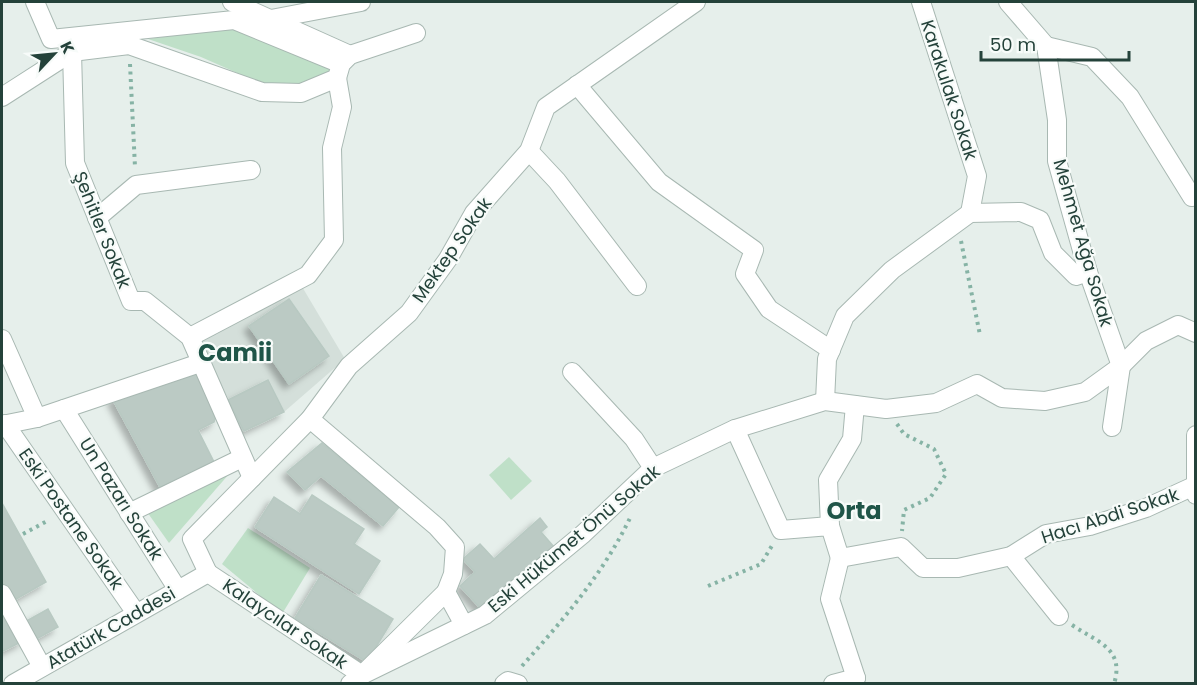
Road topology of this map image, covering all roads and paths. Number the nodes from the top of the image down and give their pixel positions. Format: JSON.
{"nodes":[{"id":1,"x":35,"y":2,"type":"edge"},
{"id":2,"x":232,"y":2,"type":"edge"},
{"id":3,"x":361,"y":2,"type":"edge"},
{"id":4,"x":696,"y":2,"type":"edge"},
{"id":5,"x":921,"y":2,"type":"edge"},
{"id":6,"x":1008,"y":2,"type":"edge"},
{"id":7,"x":271,"y":19,"type":"junction"},
{"id":8,"x":416,"y":33,"type":"dead end"},
{"id":9,"x":129,"y":45,"type":"junction"},
{"id":10,"x":1046,"y":46,"type":"junction"},
{"id":11,"x":72,"y":51,"type":"junction"},
{"id":12,"x":342,"y":66,"type":"junction"},
{"id":13,"x":577,"y":85,"type":"junction"},
{"id":14,"x":2,"y":97,"type":"edge"},
{"id":15,"x":528,"y":151,"type":"junction"},
{"id":16,"x":251,"y":170,"type":"dead end"},
{"id":17,"x":136,"y":185,"type":"junction"},
{"id":18,"x":1194,"y":201,"type":"edge"},
{"id":19,"x":98,"y":218,"type":"junction"},
{"id":20,"x":964,"y":218,"type":"junction"},
{"id":21,"x":1088,"y":272,"type":"junction"},
{"id":22,"x":637,"y":286,"type":"dead end"},
{"id":23,"x":1196,"y":333,"type":"edge"},
{"id":24,"x":980,"y":335,"type":"dead end"},
{"id":25,"x":190,"y":337,"type":"junction"},
{"id":26,"x":2,"y":339,"type":"edge"},
{"id":27,"x":831,"y":350,"type":"junction"},
{"id":28,"x":200,"y":363,"type":"junction"},
{"id":29,"x":1121,"y":366,"type":"junction"},
{"id":30,"x":572,"y":372,"type":"dead end"},
{"id":31,"x":825,"y":401,"type":"junction"},
{"id":32,"x":855,"y":405,"type":"junction"},
{"id":33,"x":64,"y":409,"type":"junction"},
{"id":34,"x":886,"y":409,"type":"junction"},
{"id":35,"x":37,"y":418,"type":"junction"},
{"id":36,"x":310,"y":419,"type":"junction"},
{"id":37,"x":4,"y":425,"type":"edge"},
{"id":38,"x":1112,"y":427,"type":"dead end"},
{"id":39,"x":735,"y":429,"type":"junction"},
{"id":40,"x":1196,"y":435,"type":"edge"},
{"id":41,"x":242,"y":458,"type":"junction"},
{"id":42,"x":653,"y":468,"type":"junction"},
{"id":43,"x":252,"y":478,"type":"junction"},
{"id":44,"x":1195,"y":489,"type":"edge"},
{"id":45,"x":633,"y":509,"type":"dead end"},
{"id":46,"x":65,"y":510,"type":"junction"},
{"id":47,"x":129,"y":513,"type":"junction"},
{"id":48,"x":830,"y":526,"type":"junction"},
{"id":49,"x":781,"y":531,"type":"junction"},
{"id":50,"x":23,"y":534,"type":"dead end"},
{"id":51,"x":901,"y":547,"type":"junction"},
{"id":52,"x":1011,"y":556,"type":"junction"},
{"id":53,"x":840,"y":558,"type":"junction"},
{"id":54,"x":208,"y":573,"type":"junction"},
{"id":55,"x":708,"y":586,"type":"dead end"},
{"id":56,"x":178,"y":590,"type":"junction"},
{"id":57,"x":446,"y":591,"type":"junction"},
{"id":58,"x":2,"y":594,"type":"edge"},
{"id":59,"x":136,"y":613,"type":"junction"},
{"id":60,"x":1059,"y":616,"type":"joint"},
{"id":61,"x":464,"y":625,"type":"junction"},
{"id":62,"x":42,"y":667,"type":"junction"},
{"id":63,"x":356,"y":679,"type":"edge"},
{"id":64,"x":852,"y":681,"type":"edge"},
{"id":65,"x":510,"y":683,"type":"edge"},
{"id":66,"x":13,"y":684,"type":"edge"},
{"id":67,"x":833,"y":684,"type":"edge"},
{"id":68,"x":1114,"y":684,"type":"edge"}],
"edges":[{"from":1,"to":12,"type":"street"},
{"from":2,"to":7,"type":"street"},
{"from":3,"to":7,"type":"street"},
{"from":4,"to":13,"type":"street","name":"Mektep Sokak"},
{"from":5,"to":20,"type":"street","name":"Karakulak Sokak"},
{"from":6,"to":10,"type":"street"},
{"from":7,"to":12,"type":"street"},
{"from":8,"to":12,"type":"street"},
{"from":9,"to":11,"type":"street"},
{"from":9,"to":12,"type":"street"},
{"from":9,"to":17,"type":"path"},
{"from":10,"to":18,"type":"street"},
{"from":10,"to":21,"type":"street","name":"Mehmet Ağa Sokak"},
{"from":11,"to":14,"type":"street"},
{"from":11,"to":19,"type":"street","name":"Şehitler Sokak"},
{"from":12,"to":25,"type":"street"},
{"from":13,"to":15,"type":"street","name":"Mektep Sokak"},
{"from":13,"to":27,"type":"street"},
{"from":15,"to":22,"type":"street"},
{"from":15,"to":36,"type":"street","name":"Mektep Sokak"},
{"from":16,"to":17,"type":"street"},
{"from":17,"to":19,"type":"street"},
{"from":19,"to":25,"type":"street","name":"Şehitler Sokak"},
{"from":20,"to":21,"type":"street"},
{"from":20,"to":24,"type":"path"},
{"from":20,"to":27,"type":"street"},
{"from":21,"to":29,"type":"street","name":"Mehmet Ağa Sokak"},
{"from":23,"to":29,"type":"street"},
{"from":25,"to":28,"type":"street"},
{"from":26,"to":35,"type":"street"},
{"from":27,"to":31,"type":"street"},
{"from":28,"to":33,"type":"street"},
{"from":28,"to":41,"type":"street"},
{"from":29,"to":34,"type":"street"},
{"from":29,"to":38,"type":"street"},
{"from":30,"to":42,"type":"street"},
{"from":31,"to":32,"type":"street"},
{"from":31,"to":39,"type":"street","name":"Eski Hükümet Önü Sokak"},
{"from":32,"to":34,"type":"street"},
{"from":32,"to":48,"type":"street"},
{"from":33,"to":35,"type":"street"},
{"from":33,"to":47,"type":"street","name":"Un Pazarı Sokak"},
{"from":34,"to":51,"type":"path"},
{"from":35,"to":37,"type":"street"},
{"from":36,"to":43,"type":"street","name":"Mektep Sokak"},
{"from":36,"to":57,"type":"street"},
{"from":37,"to":46,"type":"street","name":"Eski Postane Sokak"},
{"from":39,"to":42,"type":"street","name":"Eski Hükümet Önü Sokak"},
{"from":39,"to":49,"type":"street"},
{"from":40,"to":44,"type":"street"},
{"from":41,"to":43,"type":"street"},
{"from":41,"to":47,"type":"street"},
{"from":42,"to":61,"type":"street","name":"Eski Hükümet Önü Sokak"},
{"from":43,"to":54,"type":"street","name":"Mektep Sokak"},
{"from":44,"to":52,"type":"street","name":"Hacı Abdi Sokak"},
{"from":45,"to":65,"type":"path"},
{"from":46,"to":50,"type":"path"},
{"from":46,"to":59,"type":"street","name":"Eski Postane Sokak"},
{"from":47,"to":56,"type":"street","name":"Un Pazarı Sokak"},
{"from":48,"to":49,"type":"street"},
{"from":48,"to":53,"type":"street"},
{"from":49,"to":55,"type":"path"},
{"from":51,"to":52,"type":"street","name":"Hacı Abdi Sokak"},
{"from":51,"to":53,"type":"street"},
{"from":52,"to":60,"type":"street"},
{"from":53,"to":64,"type":"street"},
{"from":54,"to":56,"type":"street","name":"Atatürk Caddesi"},
{"from":54,"to":63,"type":"street","name":"Kalaycılar Sokak"},
{"from":56,"to":59,"type":"street","name":"Atatürk Caddesi"},
{"from":57,"to":61,"type":"street"},
{"from":57,"to":63,"type":"street"},
{"from":58,"to":62,"type":"street"},
{"from":59,"to":62,"type":"street","name":"Atatürk Caddesi"},
{"from":60,"to":68,"type":"path"},
{"from":61,"to":63,"type":"street","name":"Eski Hükümet Önü Sokak"},
{"from":62,"to":66,"type":"street","name":"Atatürk Caddesi"},
{"from":64,"to":67,"type":"street"}]}
